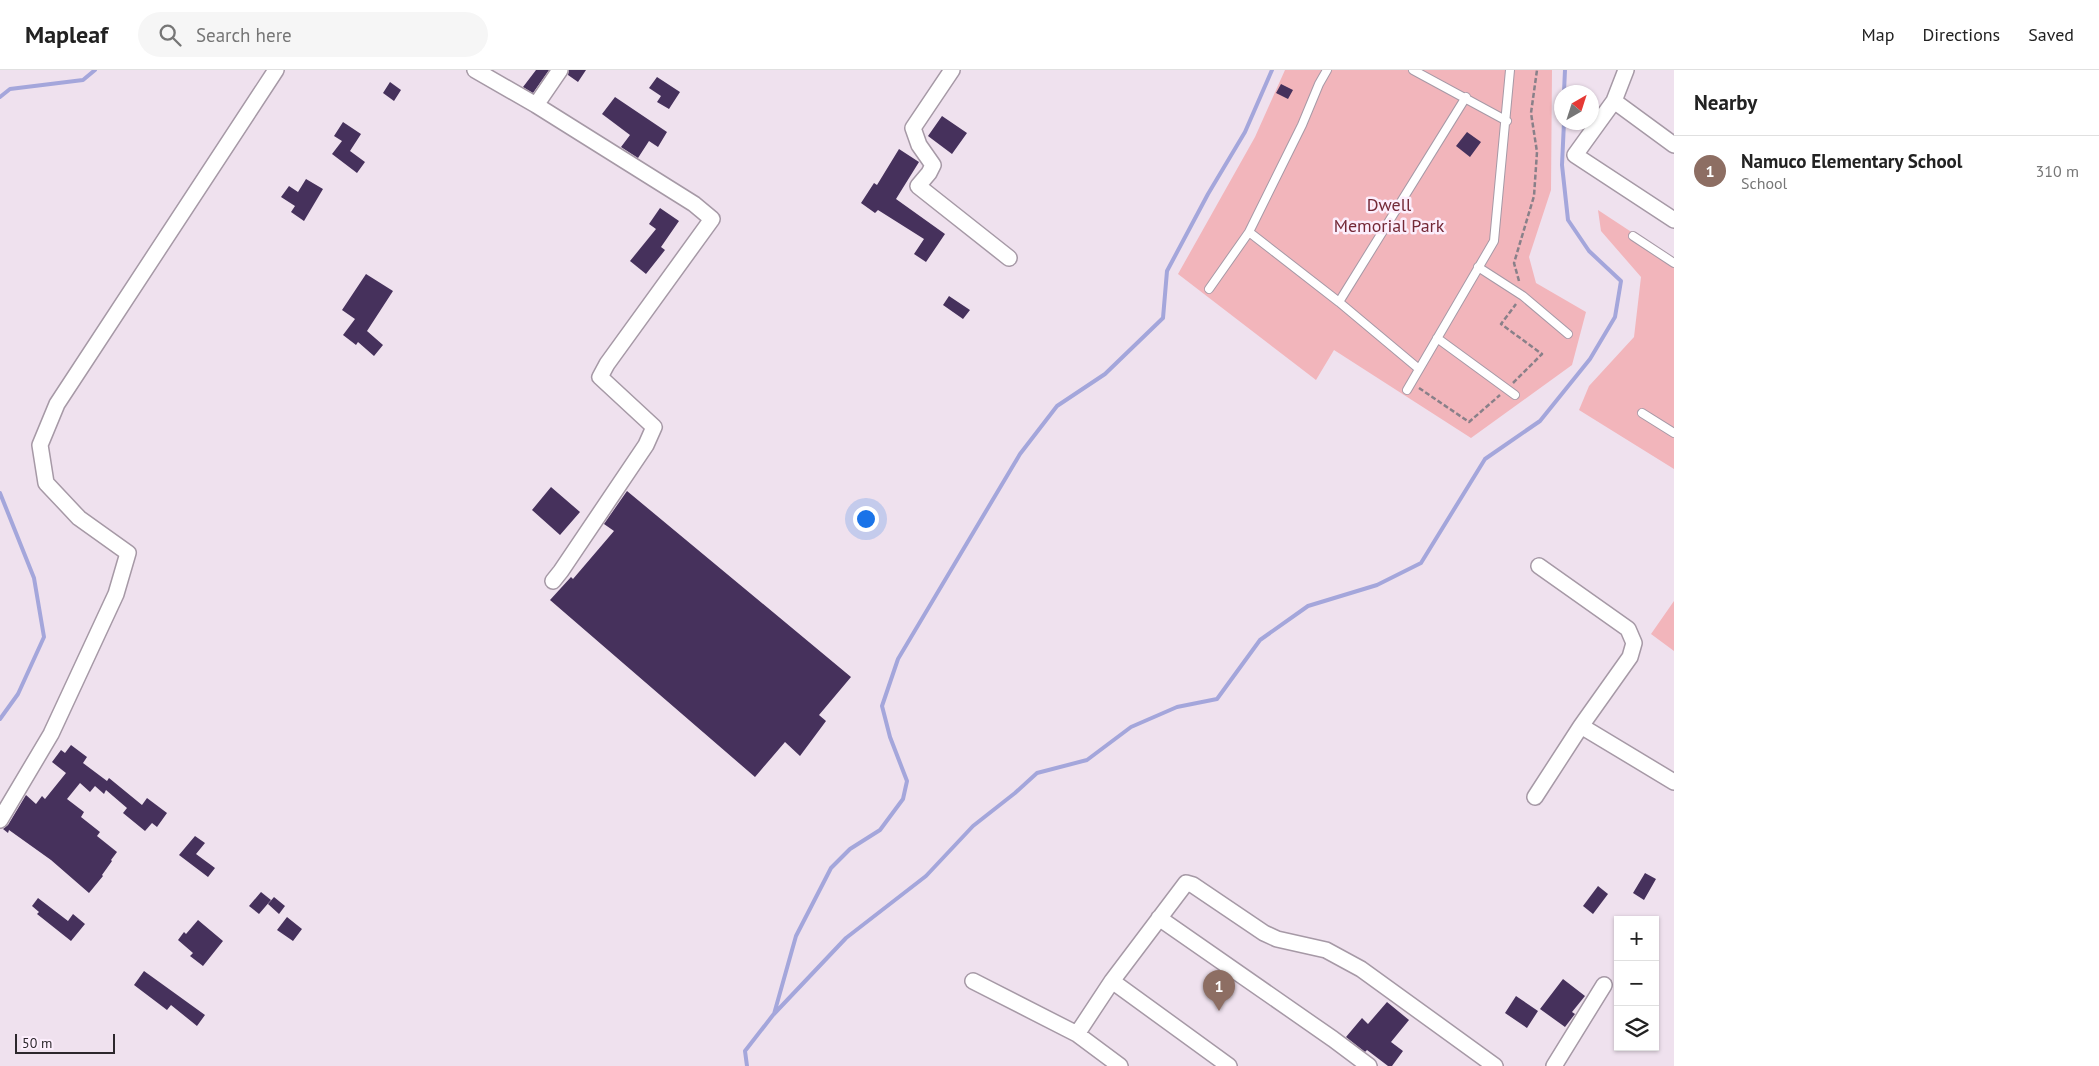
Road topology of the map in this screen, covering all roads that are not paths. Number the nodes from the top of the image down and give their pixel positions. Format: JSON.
{"nodes":[{"id":1,"x":276,"y":70,"type":"edge"},
{"id":2,"x":475,"y":70,"type":"edge"},
{"id":3,"x":560,"y":70,"type":"edge"},
{"id":4,"x":952,"y":70,"type":"edge"},
{"id":5,"x":1328,"y":70,"type":"edge"},
{"id":6,"x":1413,"y":70,"type":"edge"},
{"id":7,"x":1510,"y":70,"type":"edge"},
{"id":8,"x":1626,"y":70,"type":"edge"},
{"id":9,"x":1466,"y":98,"type":"junction"},
{"id":10,"x":1614,"y":101,"type":"junction"},
{"id":11,"x":536,"y":105,"type":"junction"},
{"id":12,"x":1507,"y":121,"type":"junction"},
{"id":13,"x":1674,"y":145,"type":"edge"},
{"id":14,"x":1674,"y":220,"type":"edge"},
{"id":15,"x":1249,"y":232,"type":"junction"},
{"id":16,"x":1633,"y":236,"type":"dead end"},
{"id":17,"x":1009,"y":258,"type":"dead end"},
{"id":18,"x":1674,"y":263,"type":"edge"},
{"id":19,"x":1478,"y":267,"type":"junction"},
{"id":20,"x":1209,"y":289,"type":"dead end"},
{"id":21,"x":1340,"y":302,"type":"junction"},
{"id":22,"x":1568,"y":334,"type":"dead end"},
{"id":23,"x":1438,"y":338,"type":"junction"},
{"id":24,"x":1419,"y":369,"type":"junction"},
{"id":25,"x":1406,"y":390,"type":"dead end"},
{"id":26,"x":1515,"y":395,"type":"dead end"},
{"id":27,"x":1642,"y":413,"type":"dead end"},
{"id":28,"x":1674,"y":433,"type":"edge"},
{"id":29,"x":1539,"y":566,"type":"dead end"},
{"id":30,"x":553,"y":581,"type":"dead end"},
{"id":31,"x":1581,"y":726,"type":"junction"},
{"id":32,"x":1674,"y":782,"type":"edge"},
{"id":33,"x":1535,"y":796,"type":"dead end"},
{"id":34,"x":0,"y":820,"type":"edge"},
{"id":35,"x":1158,"y":918,"type":"junction"},
{"id":36,"x":973,"y":981,"type":"dead end"},
{"id":37,"x":1112,"y":981,"type":"junction"},
{"id":38,"x":1604,"y":985,"type":"dead end"},
{"id":39,"x":1077,"y":1034,"type":"junction"},
{"id":40,"x":1120,"y":1066,"type":"edge"},
{"id":41,"x":1229,"y":1066,"type":"edge"},
{"id":42,"x":1369,"y":1066,"type":"edge"},
{"id":43,"x":1495,"y":1066,"type":"edge"},
{"id":44,"x":1554,"y":1066,"type":"edge"}],
"edges":[{"from":1,"to":34,"type":"street"},
{"from":2,"to":11,"type":"street"},
{"from":3,"to":11,"type":"street"},
{"from":4,"to":17,"type":"street"},
{"from":5,"to":15,"type":"lane"},
{"from":6,"to":9,"type":"lane"},
{"from":7,"to":12,"type":"lane"},
{"from":8,"to":10,"type":"street"},
{"from":9,"to":12,"type":"lane"},
{"from":9,"to":21,"type":"lane"},
{"from":10,"to":13,"type":"street"},
{"from":10,"to":14,"type":"street"},
{"from":11,"to":30,"type":"street"},
{"from":12,"to":19,"type":"lane"},
{"from":15,"to":20,"type":"lane"},
{"from":15,"to":21,"type":"lane"},
{"from":16,"to":18,"type":"lane"},
{"from":19,"to":22,"type":"lane"},
{"from":19,"to":23,"type":"lane"},
{"from":21,"to":24,"type":"lane"},
{"from":23,"to":24,"type":"lane"},
{"from":23,"to":26,"type":"lane"},
{"from":24,"to":25,"type":"lane"},
{"from":27,"to":28,"type":"lane"},
{"from":29,"to":31,"type":"street"},
{"from":31,"to":32,"type":"street"},
{"from":31,"to":33,"type":"street"},
{"from":35,"to":37,"type":"street"},
{"from":35,"to":42,"type":"street"},
{"from":35,"to":43,"type":"street"},
{"from":36,"to":39,"type":"street"},
{"from":37,"to":39,"type":"street"},
{"from":37,"to":41,"type":"street"},
{"from":38,"to":44,"type":"street"},
{"from":39,"to":40,"type":"street"}]}
